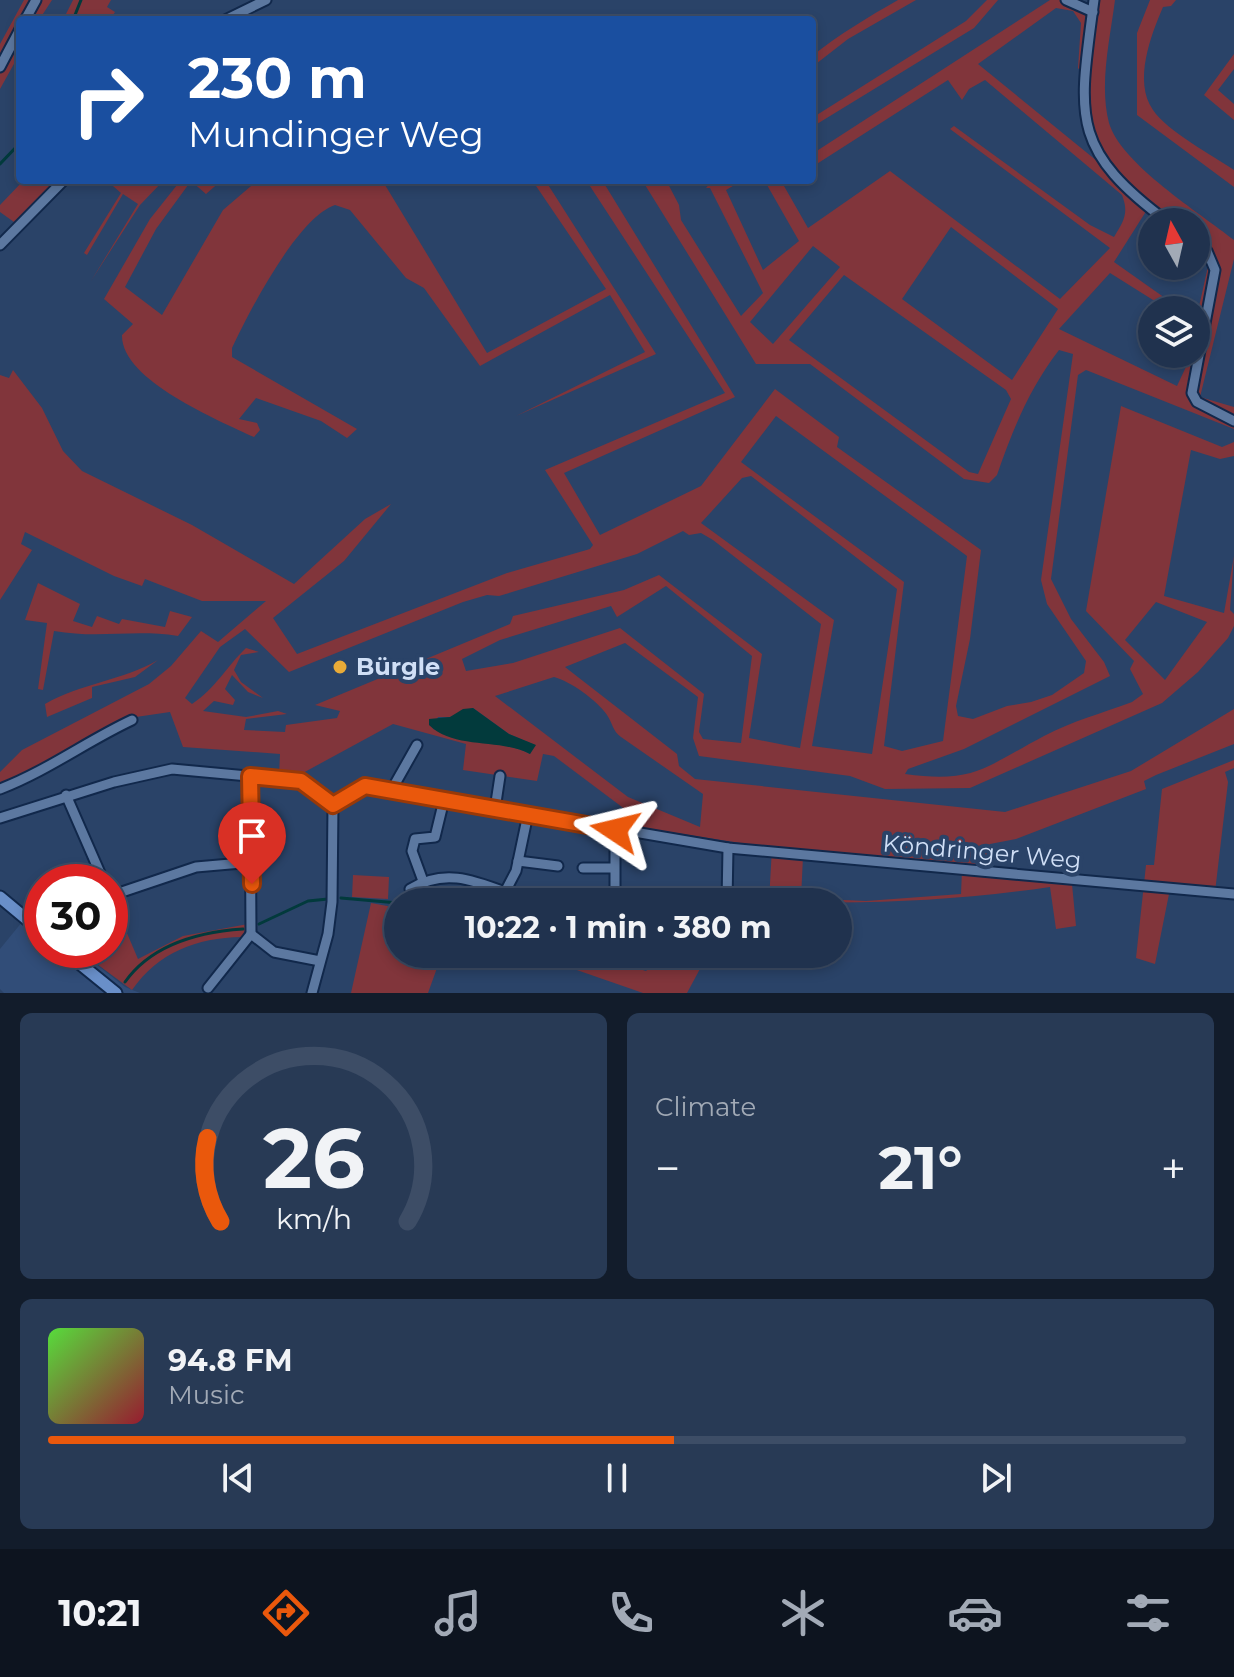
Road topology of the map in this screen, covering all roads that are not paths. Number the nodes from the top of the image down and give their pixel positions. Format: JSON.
{"nodes":[{"id":1,"x":266,"y":0,"type":"edge"},
{"id":2,"x":1066,"y":0,"type":"edge"},
{"id":3,"x":1094,"y":0,"type":"edge"},
{"id":4,"x":1093,"y":12,"type":"junction"},
{"id":5,"x":233,"y":16,"type":"edge"},
{"id":6,"x":16,"y":37,"type":"edge"},
{"id":7,"x":0,"y":67,"type":"edge"},
{"id":8,"x":60,"y":184,"type":"edge"},
{"id":9,"x":1151,"y":208,"type":"edge"},
{"id":10,"x":0,"y":245,"type":"edge"},
{"id":11,"x":1210,"y":258,"type":"edge"},
{"id":12,"x":1234,"y":421,"type":"edge"},
{"id":13,"x":132,"y":720,"type":"dead end"},
{"id":14,"x":417,"y":745,"type":"dead end"},
{"id":15,"x":250,"y":776,"type":"junction"},
{"id":16,"x":500,"y":776,"type":"dead end"},
{"id":17,"x":0,"y":789,"type":"edge"},
{"id":18,"x":391,"y":791,"type":"junction"},
{"id":19,"x":66,"y":795,"type":"junction"},
{"id":20,"x":444,"y":800,"type":"junction"},
{"id":21,"x":333,"y":805,"type":"junction"},
{"id":22,"x":495,"y":809,"type":"junction"},
{"id":23,"x":528,"y":814,"type":"junction"},
{"id":24,"x":0,"y":818,"type":"edge"},
{"id":25,"x":615,"y":830,"type":"junction"},
{"id":26,"x":728,"y":848,"type":"junction"},
{"id":27,"x":518,"y":861,"type":"junction"},
{"id":28,"x":253,"y":862,"type":"junction"},
{"id":29,"x":96,"y":864,"type":"edge"},
{"id":30,"x":558,"y":866,"type":"dead end"},
{"id":31,"x":583,"y":868,"type":"dead end"},
{"id":32,"x":614,"y":868,"type":"junction"},
{"id":33,"x":423,"y":881,"type":"junction"},
{"id":34,"x":412,"y":888,"type":"edge"},
{"id":35,"x":489,"y":888,"type":"edge"},
{"id":36,"x":510,"y":888,"type":"edge"},
{"id":37,"x":615,"y":888,"type":"edge"},
{"id":38,"x":727,"y":888,"type":"edge"},
{"id":39,"x":128,"y":890,"type":"edge"},
{"id":40,"x":1234,"y":894,"type":"edge"},
{"id":41,"x":0,"y":897,"type":"edge"},
{"id":42,"x":24,"y":917,"type":"edge"},
{"id":43,"x":251,"y":934,"type":"junction"},
{"id":44,"x":320,"y":961,"type":"junction"},
{"id":45,"x":85,"y":968,"type":"edge"},
{"id":46,"x":208,"y":988,"type":"dead end"},
{"id":47,"x":116,"y":993,"type":"edge"},
{"id":48,"x":312,"y":993,"type":"edge"}],
"edges":[{"from":1,"to":5,"type":"street"},
{"from":2,"to":4,"type":"street"},
{"from":3,"to":4,"type":"street"},
{"from":4,"to":9,"type":"street"},
{"from":6,"to":7,"type":"street"},
{"from":8,"to":10,"type":"street"},
{"from":11,"to":12,"type":"street"},
{"from":13,"to":17,"type":"street"},
{"from":14,"to":18,"type":"street"},
{"from":15,"to":19,"type":"street"},
{"from":15,"to":21,"type":"street"},
{"from":15,"to":28,"type":"street"},
{"from":16,"to":22,"type":"street"},
{"from":18,"to":20,"type":"street","name":"Köndringer Weg"},
{"from":18,"to":21,"type":"street","name":"Köndringer Weg"},
{"from":19,"to":24,"type":"street"},
{"from":19,"to":29,"type":"street"},
{"from":20,"to":22,"type":"street","name":"Köndringer Weg"},
{"from":20,"to":33,"type":"street"},
{"from":21,"to":44,"type":"street"},
{"from":22,"to":23,"type":"street","name":"Köndringer Weg"},
{"from":23,"to":25,"type":"street","name":"Köndringer Weg"},
{"from":23,"to":27,"type":"street"},
{"from":25,"to":26,"type":"street","name":"Köndringer Weg"},
{"from":25,"to":32,"type":"street"},
{"from":26,"to":38,"type":"street"},
{"from":26,"to":40,"type":"street","name":"Köndringer Weg"},
{"from":27,"to":30,"type":"street"},
{"from":27,"to":36,"type":"street"},
{"from":28,"to":39,"type":"street"},
{"from":28,"to":43,"type":"street"},
{"from":31,"to":32,"type":"street"},
{"from":32,"to":37,"type":"street"},
{"from":33,"to":34,"type":"street"},
{"from":33,"to":35,"type":"street"},
{"from":41,"to":42,"type":"main road"},
{"from":43,"to":44,"type":"street"},
{"from":43,"to":46,"type":"street"},
{"from":44,"to":48,"type":"street"},
{"from":45,"to":47,"type":"main road"}]}
